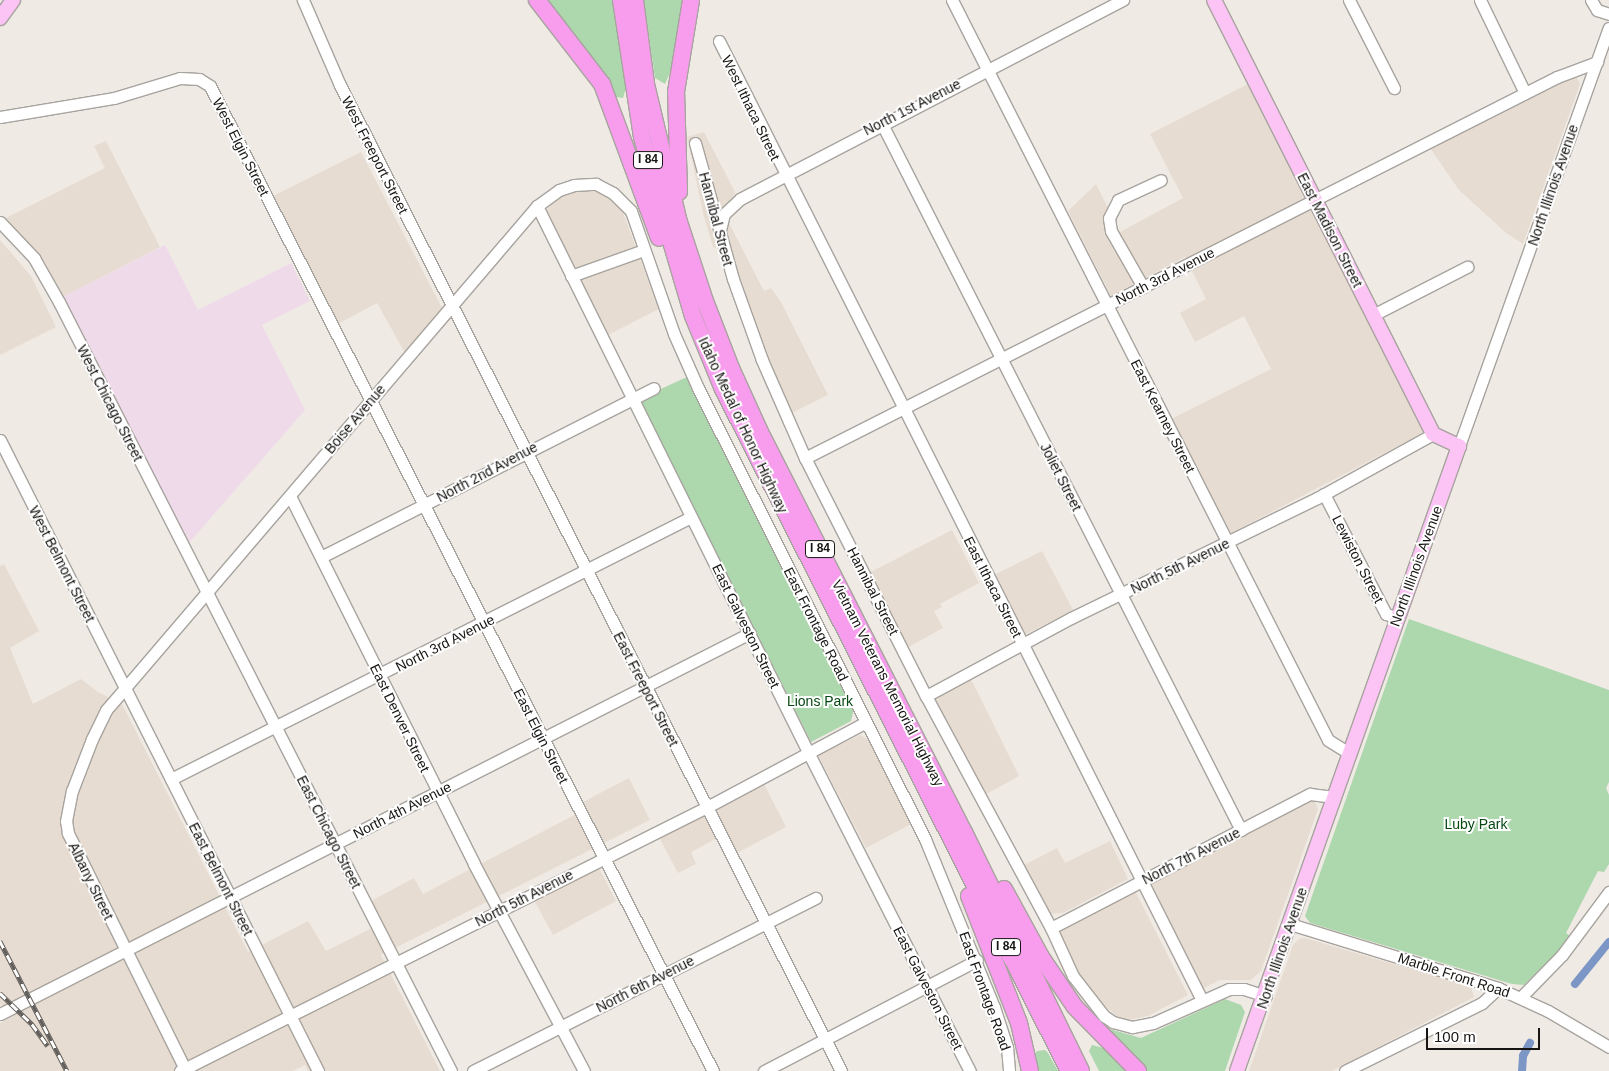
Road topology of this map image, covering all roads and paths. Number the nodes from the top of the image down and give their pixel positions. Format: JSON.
{"nodes":[{"id":1,"x":13,"y":0,"type":"edge"},
{"id":2,"x":303,"y":0,"type":"edge"},
{"id":3,"x":537,"y":0,"type":"edge"},
{"id":4,"x":621,"y":0,"type":"edge"},
{"id":5,"x":635,"y":0,"type":"edge"},
{"id":6,"x":691,"y":0,"type":"edge"},
{"id":7,"x":952,"y":0,"type":"edge"},
{"id":8,"x":1122,"y":0,"type":"edge"},
{"id":9,"x":1214,"y":0,"type":"edge"},
{"id":10,"x":1349,"y":0,"type":"edge"},
{"id":11,"x":1480,"y":0,"type":"edge"},
{"id":12,"x":1591,"y":0,"type":"edge"},
{"id":13,"x":1609,"y":14,"type":"edge"},
{"id":14,"x":0,"y":18,"type":"edge"},
{"id":15,"x":1609,"y":28,"type":"edge"},
{"id":16,"x":719,"y":41,"type":"dead end"},
{"id":17,"x":1597,"y":62,"type":"junction"},
{"id":18,"x":987,"y":69,"type":"junction"},
{"id":19,"x":1394,"y":88,"type":"dead end"},
{"id":20,"x":1525,"y":93,"type":"junction"},
{"id":21,"x":0,"y":118,"type":"edge"},
{"id":22,"x":882,"y":124,"type":"junction"},
{"id":23,"x":695,"y":142,"type":"dead end"},
{"id":24,"x":784,"y":175,"type":"junction"},
{"id":25,"x":1161,"y":180,"type":"dead end"},
{"id":26,"x":604,"y":188,"type":"joint"},
{"id":27,"x":1314,"y":199,"type":"junction"},
{"id":28,"x":537,"y":206,"type":"junction"},
{"id":29,"x":0,"y":222,"type":"edge"},
{"id":30,"x":680,"y":222,"type":"junction"},
{"id":31,"x":719,"y":232,"type":"junction"},
{"id":32,"x":644,"y":250,"type":"junction"},
{"id":33,"x":1467,"y":267,"type":"dead end"},
{"id":34,"x":571,"y":276,"type":"junction"},
{"id":35,"x":1143,"y":287,"type":"junction"},
{"id":36,"x":1107,"y":306,"type":"junction"},
{"id":37,"x":452,"y":307,"type":"junction"},
{"id":38,"x":693,"y":316,"type":"junction"},
{"id":39,"x":1372,"y":316,"type":"junction"},
{"id":40,"x":1002,"y":359,"type":"junction"},
{"id":41,"x":654,"y":388,"type":"dead end"},
{"id":42,"x":632,"y":397,"type":"junction"},
{"id":43,"x":371,"y":400,"type":"junction"},
{"id":44,"x":903,"y":409,"type":"junction"},
{"id":45,"x":1433,"y":434,"type":"junction"},
{"id":46,"x":0,"y":440,"type":"edge"},
{"id":47,"x":1459,"y":446,"type":"junction"},
{"id":48,"x":525,"y":451,"type":"junction"},
{"id":49,"x":805,"y":458,"type":"junction"},
{"id":50,"x":1324,"y":494,"type":"junction"},
{"id":51,"x":290,"y":496,"type":"junction"},
{"id":52,"x":424,"y":505,"type":"junction"},
{"id":53,"x":691,"y":517,"type":"junction"},
{"id":54,"x":1228,"y":542,"type":"junction"},
{"id":55,"x":320,"y":556,"type":"junction"},
{"id":56,"x":586,"y":571,"type":"junction"},
{"id":57,"x":207,"y":593,"type":"junction"},
{"id":58,"x":1121,"y":594,"type":"junction"},
{"id":59,"x":1398,"y":618,"type":"junction"},
{"id":60,"x":485,"y":623,"type":"junction"},
{"id":61,"x":750,"y":633,"type":"junction"},
{"id":62,"x":1022,"y":644,"type":"junction"},
{"id":63,"x":379,"y":676,"type":"junction"},
{"id":64,"x":645,"y":686,"type":"junction"},
{"id":65,"x":125,"y":688,"type":"junction"},
{"id":66,"x":926,"y":696,"type":"junction"},
{"id":67,"x":866,"y":722,"type":"junction"},
{"id":68,"x":276,"y":728,"type":"junction"},
{"id":69,"x":542,"y":738,"type":"junction"},
{"id":70,"x":808,"y":752,"type":"junction"},
{"id":71,"x":1350,"y":754,"type":"junction"},
{"id":72,"x":171,"y":779,"type":"junction"},
{"id":73,"x":437,"y":792,"type":"junction"},
{"id":74,"x":1334,"y":797,"type":"junction"},
{"id":75,"x":707,"y":807,"type":"junction"},
{"id":76,"x":941,"y":824,"type":"junction"},
{"id":77,"x":1241,"y":830,"type":"junction"},
{"id":78,"x":964,"y":832,"type":"junction"},
{"id":79,"x":334,"y":844,"type":"junction"},
{"id":80,"x":604,"y":858,"type":"junction"},
{"id":81,"x":1142,"y":881,"type":"junction"},
{"id":82,"x":1609,"y":892,"type":"edge"},
{"id":83,"x":230,"y":897,"type":"junction"},
{"id":84,"x":816,"y":898,"type":"dead end"},
{"id":85,"x":500,"y":911,"type":"junction"},
{"id":86,"x":765,"y":922,"type":"junction"},
{"id":87,"x":1290,"y":924,"type":"junction"},
{"id":88,"x":1051,"y":928,"type":"junction"},
{"id":89,"x":124,"y":950,"type":"junction"},
{"id":90,"x":977,"y":960,"type":"junction"},
{"id":91,"x":395,"y":962,"type":"junction"},
{"id":92,"x":664,"y":974,"type":"junction"},
{"id":93,"x":927,"y":988,"type":"junction"},
{"id":94,"x":1498,"y":988,"type":"junction"},
{"id":95,"x":1266,"y":996,"type":"junction"},
{"id":96,"x":1520,"y":997,"type":"junction"},
{"id":97,"x":1202,"y":1000,"type":"junction"},
{"id":98,"x":0,"y":1014,"type":"edge"},
{"id":99,"x":289,"y":1015,"type":"junction"},
{"id":100,"x":562,"y":1026,"type":"junction"},
{"id":101,"x":825,"y":1039,"type":"junction"},
{"id":102,"x":1609,"y":1047,"type":"edge"},
{"id":103,"x":184,"y":1070,"type":"edge"},
{"id":104,"x":318,"y":1071,"type":"edge"},
{"id":105,"x":451,"y":1071,"type":"edge"},
{"id":106,"x":473,"y":1071,"type":"edge"},
{"id":107,"x":584,"y":1071,"type":"edge"},
{"id":108,"x":713,"y":1071,"type":"edge"},
{"id":109,"x":764,"y":1071,"type":"edge"},
{"id":110,"x":841,"y":1071,"type":"edge"},
{"id":111,"x":970,"y":1071,"type":"edge"},
{"id":112,"x":1009,"y":1071,"type":"edge"},
{"id":113,"x":1030,"y":1071,"type":"edge"},
{"id":114,"x":1069,"y":1071,"type":"edge"},
{"id":115,"x":1081,"y":1071,"type":"edge"},
{"id":116,"x":1138,"y":1071,"type":"edge"},
{"id":117,"x":1237,"y":1071,"type":"edge"},
{"id":118,"x":1345,"y":1071,"type":"edge"}],
"edges":[{"from":1,"to":14,"type":"main road"},
{"from":2,"to":37,"type":"street","name":"West Freeport Street"},
{"from":3,"to":38,"type":"highway"},
{"from":4,"to":38,"type":"highway","name":"Idaho Medal of Honor Highway","number":"I 84"},
{"from":5,"to":30,"type":"highway","name":"Vietnam Veterans Memorial Highway","number":"I 84"},
{"from":6,"to":30,"type":"highway"},
{"from":7,"to":18,"type":"street","name":"East Kearney Street"},
{"from":8,"to":18,"type":"street","name":"North 1st Avenue"},
{"from":9,"to":27,"type":"main road","name":"East Madison Street"},
{"from":10,"to":19,"type":"street"},
{"from":11,"to":20,"type":"street"},
{"from":12,"to":13,"type":"street"},
{"from":15,"to":17,"type":"street","name":"North Illinois Avenue"},
{"from":16,"to":24,"type":"street","name":"West Ithaca Street"},
{"from":17,"to":20,"type":"street"},
{"from":17,"to":47,"type":"street","name":"North Illinois Avenue"},
{"from":18,"to":22,"type":"street","name":"North 1st Avenue"},
{"from":18,"to":36,"type":"street","name":"East Kearney Street"},
{"from":20,"to":27,"type":"street","name":"North 3rd Avenue"},
{"from":21,"to":43,"type":"street","name":"West Elgin Street"},
{"from":22,"to":24,"type":"street","name":"North 1st Avenue"},
{"from":22,"to":40,"type":"street","name":"Joliet Street"},
{"from":23,"to":31,"type":"street","name":"Hannibal Street"},
{"from":24,"to":31,"type":"street","name":"North 1st Avenue"},
{"from":24,"to":44,"type":"street","name":"East Ithaca Street"},
{"from":25,"to":35,"type":"street"},
{"from":26,"to":28,"type":"street","name":"Boise Avenue"},
{"from":26,"to":32,"type":"street","name":"East Frontage Road"},
{"from":27,"to":35,"type":"street","name":"North 3rd Avenue"},
{"from":27,"to":39,"type":"main road","name":"East Madison Street"},
{"from":28,"to":34,"type":"street","name":"East Galveston Street"},
{"from":28,"to":37,"type":"street","name":"Boise Avenue"},
{"from":29,"to":57,"type":"street","name":"West Chicago Street"},
{"from":30,"to":78,"type":"highway","name":"Vietnam Veterans Memorial Highway","number":"I 84"},
{"from":31,"to":49,"type":"street","name":"Hannibal Street"},
{"from":32,"to":34,"type":"street"},
{"from":32,"to":67,"type":"street","name":"East Frontage Road"},
{"from":33,"to":39,"type":"street"},
{"from":34,"to":42,"type":"street","name":"East Galveston Street"},
{"from":35,"to":36,"type":"street","name":"North 3rd Avenue"},
{"from":36,"to":40,"type":"street","name":"North 3rd Avenue"},
{"from":36,"to":54,"type":"street","name":"East Kearney Street"},
{"from":37,"to":43,"type":"street","name":"Boise Avenue"},
{"from":37,"to":48,"type":"street","name":"East Freeport Street"},
{"from":38,"to":76,"type":"highway","name":"Idaho Medal of Honor Highway","number":"I 84"},
{"from":39,"to":45,"type":"main road","name":"East Madison Street"},
{"from":40,"to":44,"type":"street","name":"North 3rd Avenue"},
{"from":40,"to":58,"type":"street","name":"Joliet Street"},
{"from":41,"to":42,"type":"street","name":"North 2nd Avenue"},
{"from":42,"to":48,"type":"street","name":"North 2nd Avenue"},
{"from":42,"to":53,"type":"street","name":"East Galveston Street"},
{"from":43,"to":51,"type":"street","name":"Boise Avenue"},
{"from":43,"to":52,"type":"street","name":"East Elgin Street"},
{"from":44,"to":49,"type":"street","name":"North 3rd Avenue"},
{"from":44,"to":62,"type":"street","name":"East Ithaca Street"},
{"from":45,"to":47,"type":"main road"},
{"from":45,"to":50,"type":"street","name":"North 5th Avenue"},
{"from":46,"to":65,"type":"street","name":"West Belmont Street"},
{"from":47,"to":59,"type":"main road","name":"North Illinois Avenue"},
{"from":48,"to":52,"type":"street","name":"North 2nd Avenue"},
{"from":48,"to":56,"type":"street","name":"East Freeport Street"},
{"from":49,"to":66,"type":"street","name":"Hannibal Street"},
{"from":50,"to":54,"type":"street","name":"North 5th Avenue"},
{"from":50,"to":59,"type":"street","name":"Lewiston Street"},
{"from":51,"to":55,"type":"street","name":"East Denver Street"},
{"from":51,"to":57,"type":"street","name":"Boise Avenue"},
{"from":52,"to":55,"type":"street","name":"North 2nd Avenue"},
{"from":52,"to":60,"type":"street","name":"East Elgin Street"},
{"from":53,"to":56,"type":"street","name":"North 3rd Avenue"},
{"from":53,"to":61,"type":"street","name":"East Galveston Street"},
{"from":54,"to":58,"type":"street","name":"North 5th Avenue"},
{"from":54,"to":71,"type":"street","name":"East Kearney Street"},
{"from":55,"to":63,"type":"street","name":"East Denver Street"},
{"from":56,"to":60,"type":"street","name":"North 3rd Avenue"},
{"from":56,"to":64,"type":"street","name":"East Freeport Street"},
{"from":57,"to":65,"type":"street","name":"Boise Avenue"},
{"from":57,"to":68,"type":"street","name":"East Chicago Street"},
{"from":58,"to":62,"type":"street","name":"North 5th Avenue"},
{"from":58,"to":77,"type":"street","name":"Joliet Street"},
{"from":59,"to":71,"type":"main road","name":"North Illinois Avenue"},
{"from":60,"to":63,"type":"street","name":"North 3rd Avenue"},
{"from":60,"to":69,"type":"street","name":"East Elgin Street"},
{"from":61,"to":64,"type":"street","name":"North 4th Avenue"},
{"from":61,"to":70,"type":"street","name":"East Galveston Street"},
{"from":62,"to":66,"type":"street","name":"North 5th Avenue"},
{"from":62,"to":81,"type":"street","name":"East Ithaca Street"},
{"from":63,"to":68,"type":"street","name":"North 3rd Avenue"},
{"from":63,"to":73,"type":"street","name":"East Denver Street"},
{"from":64,"to":69,"type":"street","name":"North 4th Avenue"},
{"from":64,"to":75,"type":"street","name":"East Freeport Street"},
{"from":65,"to":72,"type":"street","name":"East Belmont Street"},
{"from":65,"to":89,"type":"street","name":"Albany Street"},
{"from":66,"to":88,"type":"street","name":"Hannibal Street"},
{"from":67,"to":70,"type":"street","name":"North 5th Avenue"},
{"from":67,"to":90,"type":"street","name":"East Frontage Road"},
{"from":68,"to":72,"type":"street","name":"North 3rd Avenue"},
{"from":68,"to":79,"type":"street","name":"East Chicago Street"},
{"from":69,"to":73,"type":"street","name":"North 4th Avenue"},
{"from":69,"to":80,"type":"street","name":"East Elgin Street"},
{"from":70,"to":75,"type":"street","name":"North 5th Avenue"},
{"from":70,"to":93,"type":"street","name":"East Galveston Street"},
{"from":71,"to":74,"type":"main road","name":"North Illinois Avenue"},
{"from":72,"to":83,"type":"street","name":"East Belmont Street"},
{"from":73,"to":79,"type":"street","name":"North 4th Avenue"},
{"from":73,"to":85,"type":"street","name":"East Denver Street"},
{"from":74,"to":77,"type":"street","name":"North 7th Avenue"},
{"from":74,"to":87,"type":"main road","name":"North Illinois Avenue"},
{"from":75,"to":80,"type":"street","name":"North 5th Avenue"},
{"from":75,"to":86,"type":"street","name":"East Freeport Street"},
{"from":76,"to":113,"type":"highway"},
{"from":76,"to":114,"type":"highway","number":"I 84"},
{"from":77,"to":81,"type":"street","name":"North 7th Avenue"},
{"from":78,"to":115,"type":"highway","name":"Vietnam Veterans Memorial Highway","number":"I 84"},
{"from":78,"to":116,"type":"highway"},
{"from":79,"to":83,"type":"street","name":"North 4th Avenue"},
{"from":79,"to":91,"type":"street","name":"East Chicago Street"},
{"from":80,"to":85,"type":"street","name":"North 5th Avenue"},
{"from":80,"to":92,"type":"street","name":"East Elgin Street"},
{"from":81,"to":88,"type":"street","name":"North 7th Avenue"},
{"from":81,"to":97,"type":"street","name":"East Ithaca Street"},
{"from":82,"to":96,"type":"street"},
{"from":83,"to":89,"type":"street","name":"North 4th Avenue"},
{"from":83,"to":99,"type":"street","name":"East Belmont Street"},
{"from":84,"to":86,"type":"street","name":"North 6th Avenue"},
{"from":85,"to":91,"type":"street","name":"North 5th Avenue"},
{"from":85,"to":100,"type":"street","name":"East Denver Street"},
{"from":86,"to":92,"type":"street","name":"North 6th Avenue"},
{"from":86,"to":101,"type":"street","name":"East Freeport Street"},
{"from":87,"to":94,"type":"street","name":"Marble Front Road"},
{"from":87,"to":95,"type":"main road","name":"North Illinois Avenue"},
{"from":88,"to":97,"type":"street","name":"Hannibal Street"},
{"from":89,"to":98,"type":"street","name":"North 4th Avenue"},
{"from":89,"to":103,"type":"street","name":"Albany Street"},
{"from":90,"to":93,"type":"street"},
{"from":90,"to":112,"type":"street","name":"East Frontage Road"},
{"from":91,"to":99,"type":"street","name":"North 5th Avenue"},
{"from":91,"to":105,"type":"street","name":"East Chicago Street"},
{"from":92,"to":100,"type":"street","name":"North 6th Avenue"},
{"from":92,"to":108,"type":"street","name":"East Elgin Street"},
{"from":93,"to":101,"type":"street"},
{"from":93,"to":111,"type":"street","name":"East Galveston Street"},
{"from":94,"to":96,"type":"street","name":"Marble Front Road"},
{"from":94,"to":118,"type":"street"},
{"from":95,"to":97,"type":"street"},
{"from":95,"to":117,"type":"main road","name":"North Illinois Avenue"},
{"from":96,"to":102,"type":"street","name":"Marble Front Road"},
{"from":99,"to":103,"type":"street","name":"North 5th Avenue"},
{"from":99,"to":104,"type":"street","name":"East Belmont Street"},
{"from":100,"to":106,"type":"street","name":"North 6th Avenue"},
{"from":100,"to":107,"type":"street","name":"East Denver Street"},
{"from":101,"to":109,"type":"street"},
{"from":101,"to":110,"type":"street","name":"East Freeport Street"}]}
